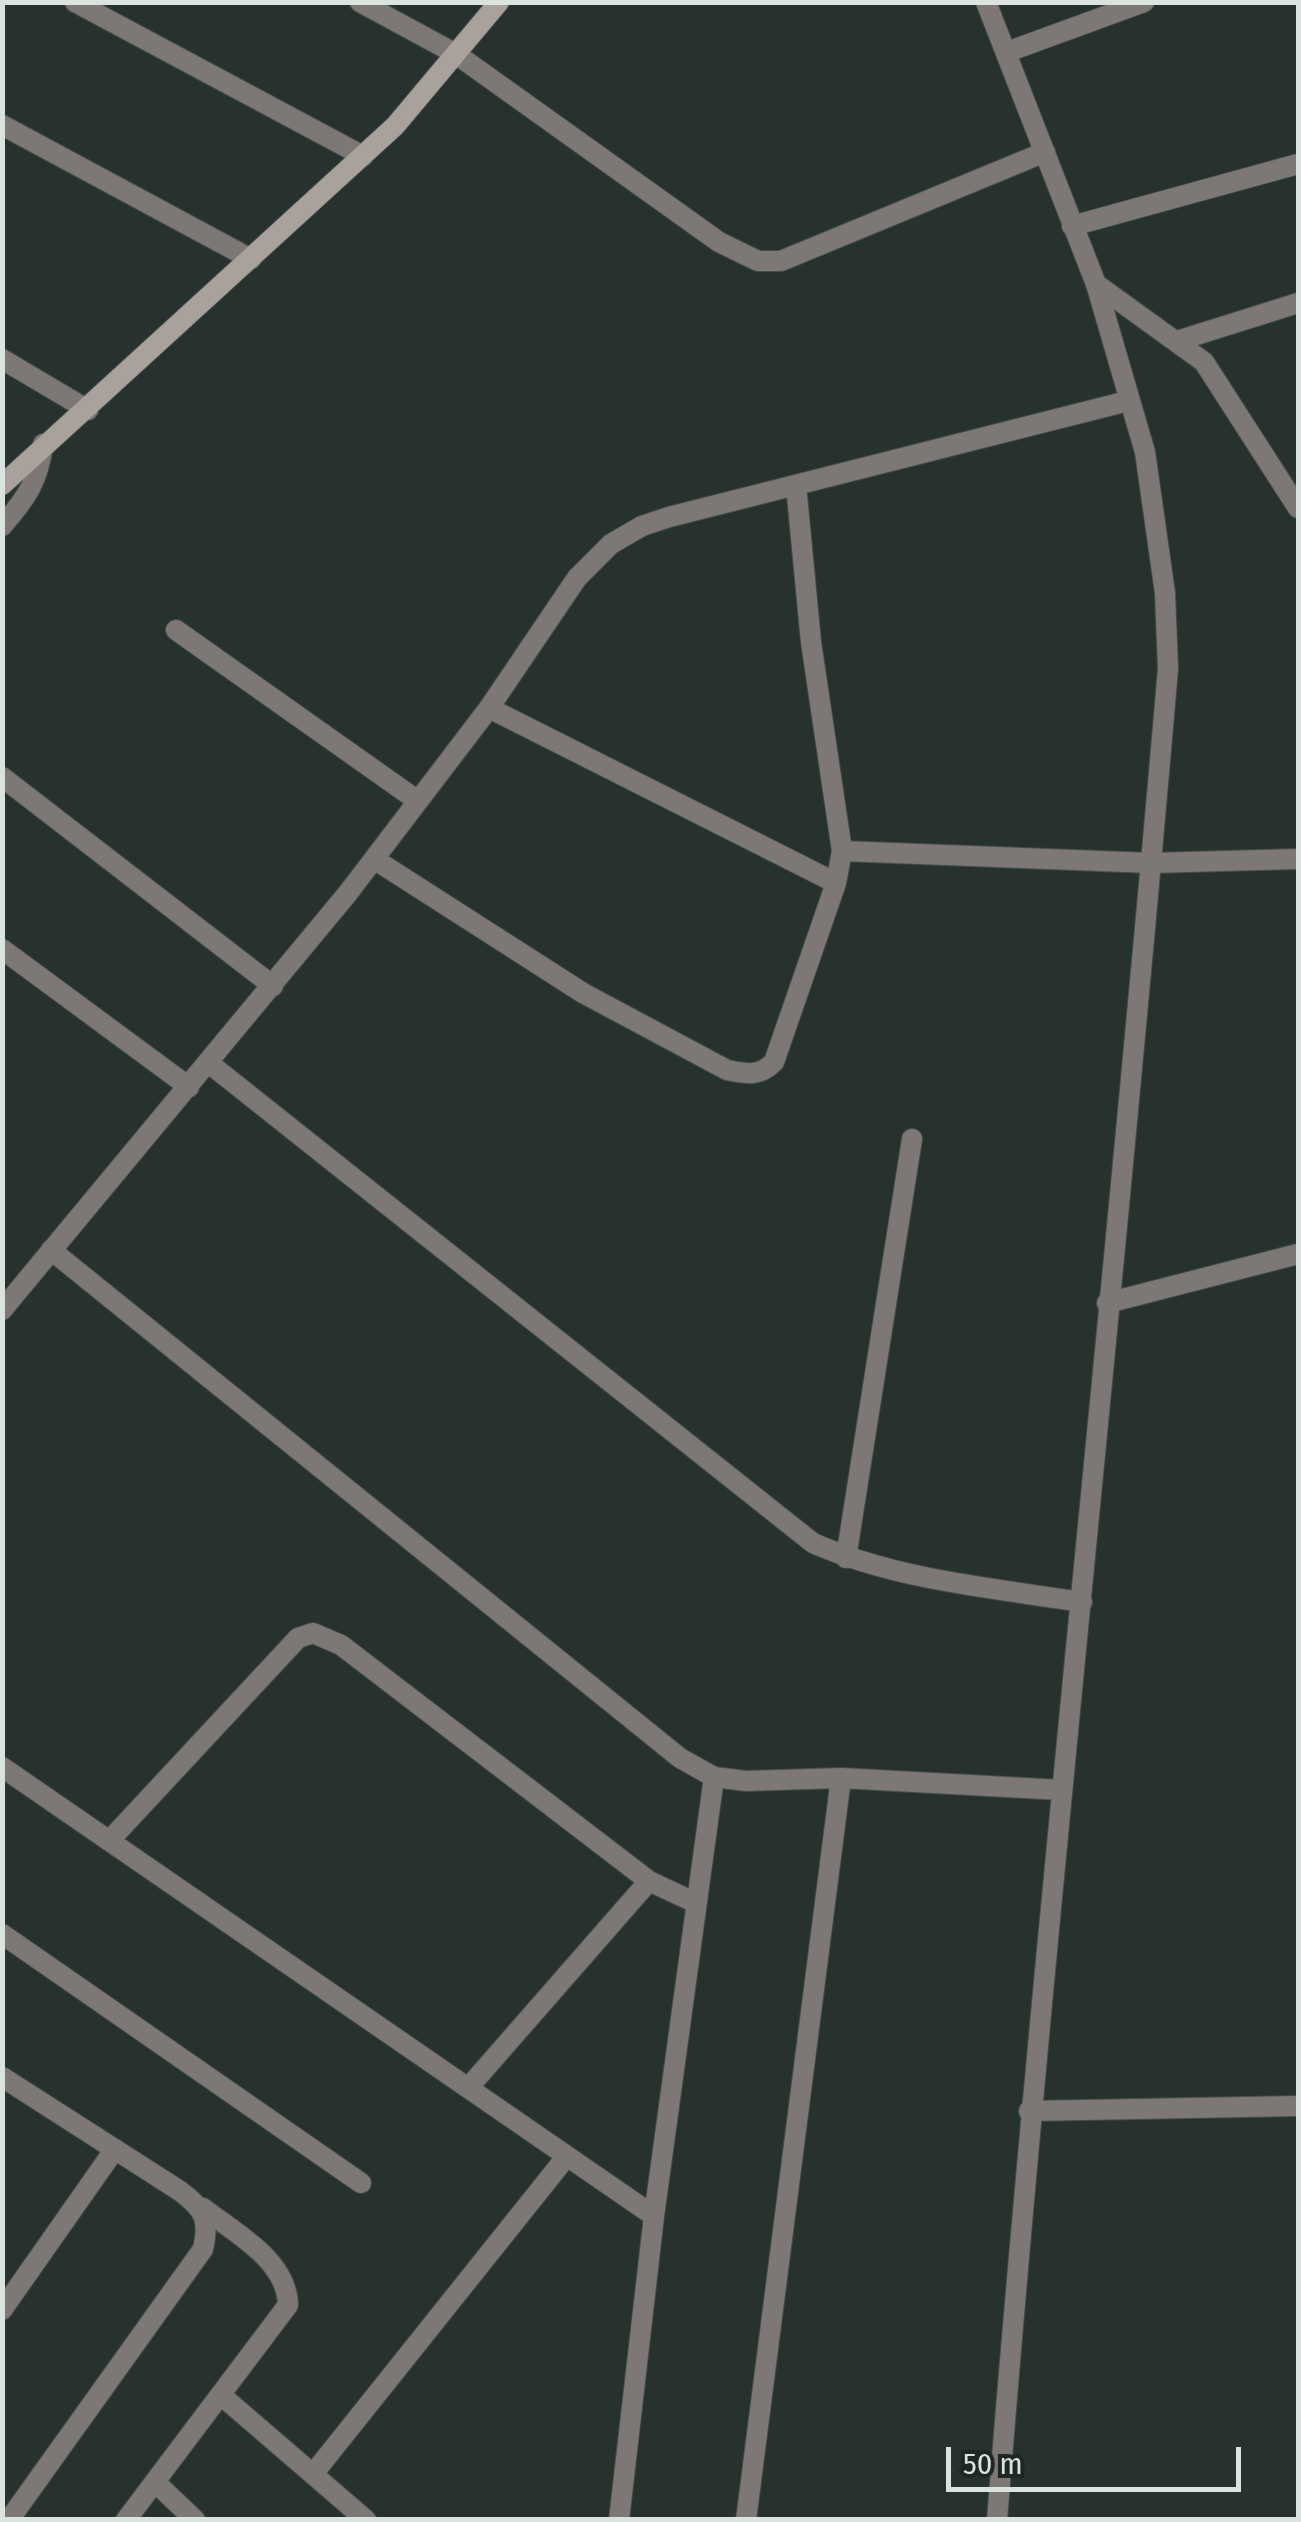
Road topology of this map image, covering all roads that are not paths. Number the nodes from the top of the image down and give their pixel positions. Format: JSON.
{"nodes":[{"id":1,"x":75,"y":2,"type":"edge"},
{"id":2,"x":360,"y":2,"type":"edge"},
{"id":3,"x":499,"y":2,"type":"edge"},
{"id":4,"x":986,"y":2,"type":"edge"},
{"id":5,"x":1144,"y":2,"type":"edge"},
{"id":6,"x":1008,"y":52,"type":"junction"},
{"id":7,"x":456,"y":54,"type":"junction"},
{"id":8,"x":2,"y":125,"type":"edge"},
{"id":9,"x":1045,"y":152,"type":"junction"},
{"id":10,"x":363,"y":156,"type":"junction"},
{"id":11,"x":1298,"y":164,"type":"edge"},
{"id":12,"x":1072,"y":226,"type":"junction"},
{"id":13,"x":251,"y":259,"type":"junction"},
{"id":14,"x":1096,"y":284,"type":"junction"},
{"id":15,"x":1298,"y":304,"type":"edge"},
{"id":16,"x":1176,"y":342,"type":"junction"},
{"id":17,"x":2,"y":359,"type":"edge"},
{"id":18,"x":1128,"y":401,"type":"junction"},
{"id":19,"x":88,"y":410,"type":"junction"},
{"id":20,"x":43,"y":444,"type":"junction"},
{"id":21,"x":796,"y":484,"type":"junction"},
{"id":22,"x":2,"y":486,"type":"edge"},
{"id":23,"x":1298,"y":508,"type":"edge"},
{"id":24,"x":2,"y":526,"type":"edge"},
{"id":25,"x":176,"y":630,"type":"dead end"},
{"id":26,"x":488,"y":708,"type":"junction"},
{"id":27,"x":2,"y":777,"type":"edge"},
{"id":28,"x":418,"y":801,"type":"junction"},
{"id":29,"x":842,"y":851,"type":"junction"},
{"id":30,"x":374,"y":859,"type":"junction"},
{"id":31,"x":1298,"y":860,"type":"edge"},
{"id":32,"x":1152,"y":863,"type":"junction"},
{"id":33,"x":836,"y":883,"type":"junction"},
{"id":34,"x":2,"y":949,"type":"edge"},
{"id":35,"x":273,"y":986,"type":"junction"},
{"id":36,"x":210,"y":1064,"type":"junction"},
{"id":37,"x":188,"y":1087,"type":"junction"},
{"id":38,"x":912,"y":1139,"type":"dead end"},
{"id":39,"x":51,"y":1250,"type":"junction"},
{"id":40,"x":1298,"y":1254,"type":"edge"},
{"id":41,"x":1107,"y":1303,"type":"junction"},
{"id":42,"x":2,"y":1310,"type":"edge"},
{"id":43,"x":846,"y":1558,"type":"junction"},
{"id":44,"x":1082,"y":1602,"type":"junction"},
{"id":45,"x":2,"y":1766,"type":"edge"},
{"id":46,"x":714,"y":1777,"type":"junction"},
{"id":47,"x":841,"y":1778,"type":"junction"},
{"id":48,"x":1062,"y":1790,"type":"junction"},
{"id":49,"x":108,"y":1841,"type":"junction"},
{"id":50,"x":649,"y":1881,"type":"junction"},
{"id":51,"x":696,"y":1903,"type":"junction"},
{"id":52,"x":2,"y":1934,"type":"edge"},
{"id":53,"x":2,"y":2076,"type":"edge"},
{"id":54,"x":468,"y":2088,"type":"junction"},
{"id":55,"x":1298,"y":2106,"type":"edge"},
{"id":56,"x":1029,"y":2111,"type":"junction"},
{"id":57,"x":115,"y":2149,"type":"junction"},
{"id":58,"x":567,"y":2156,"type":"junction"},
{"id":59,"x":361,"y":2183,"type":"dead end"},
{"id":60,"x":203,"y":2208,"type":"junction"},
{"id":61,"x":654,"y":2216,"type":"junction"},
{"id":62,"x":2,"y":2310,"type":"edge"},
{"id":63,"x":222,"y":2396,"type":"junction"},
{"id":64,"x":313,"y":2474,"type":"junction"},
{"id":65,"x":155,"y":2482,"type":"junction"},
{"id":66,"x":9,"y":2520,"type":"edge"},
{"id":67,"x":126,"y":2520,"type":"edge"},
{"id":68,"x":195,"y":2520,"type":"edge"},
{"id":69,"x":366,"y":2520,"type":"edge"},
{"id":70,"x":619,"y":2520,"type":"edge"},
{"id":71,"x":746,"y":2520,"type":"edge"},
{"id":72,"x":997,"y":2520,"type":"edge"}],
"edges":[{"from":1,"to":10,"type":"street"},
{"from":2,"to":7,"type":"street"},
{"from":3,"to":7,"type":"main road"},
{"from":4,"to":6,"type":"street"},
{"from":5,"to":6,"type":"street"},
{"from":6,"to":9,"type":"street"},
{"from":7,"to":9,"type":"street"},
{"from":7,"to":10,"type":"main road"},
{"from":8,"to":13,"type":"street"},
{"from":9,"to":12,"type":"street"},
{"from":10,"to":13,"type":"main road"},
{"from":11,"to":12,"type":"street"},
{"from":12,"to":14,"type":"street"},
{"from":13,"to":19,"type":"main road"},
{"from":14,"to":16,"type":"street"},
{"from":14,"to":18,"type":"street"},
{"from":15,"to":16,"type":"street"},
{"from":16,"to":23,"type":"street"},
{"from":17,"to":19,"type":"street"},
{"from":18,"to":21,"type":"street"},
{"from":18,"to":32,"type":"street"},
{"from":19,"to":20,"type":"main road"},
{"from":20,"to":22,"type":"main road"},
{"from":20,"to":24,"type":"street"},
{"from":21,"to":26,"type":"street"},
{"from":21,"to":29,"type":"street"},
{"from":25,"to":28,"type":"street"},
{"from":26,"to":28,"type":"street"},
{"from":26,"to":33,"type":"street"},
{"from":27,"to":35,"type":"street"},
{"from":28,"to":30,"type":"street"},
{"from":29,"to":32,"type":"street"},
{"from":29,"to":33,"type":"street"},
{"from":30,"to":33,"type":"street"},
{"from":30,"to":35,"type":"street"},
{"from":31,"to":32,"type":"street"},
{"from":32,"to":41,"type":"street"},
{"from":34,"to":37,"type":"street"},
{"from":35,"to":36,"type":"street"},
{"from":36,"to":37,"type":"street"},
{"from":36,"to":43,"type":"street"},
{"from":37,"to":39,"type":"street"},
{"from":38,"to":43,"type":"street"},
{"from":39,"to":42,"type":"street"},
{"from":39,"to":46,"type":"street"},
{"from":40,"to":41,"type":"street"},
{"from":41,"to":44,"type":"street"},
{"from":43,"to":44,"type":"street"},
{"from":44,"to":48,"type":"street"},
{"from":45,"to":49,"type":"street"},
{"from":46,"to":47,"type":"street"},
{"from":46,"to":51,"type":"street"},
{"from":47,"to":48,"type":"street"},
{"from":47,"to":71,"type":"street"},
{"from":48,"to":56,"type":"street"},
{"from":49,"to":50,"type":"street"},
{"from":49,"to":54,"type":"street"},
{"from":50,"to":51,"type":"street"},
{"from":50,"to":54,"type":"street"},
{"from":51,"to":61,"type":"street"},
{"from":52,"to":59,"type":"street"},
{"from":53,"to":57,"type":"street"},
{"from":54,"to":58,"type":"street"},
{"from":55,"to":56,"type":"street"},
{"from":56,"to":72,"type":"street"},
{"from":57,"to":60,"type":"street"},
{"from":57,"to":62,"type":"street"},
{"from":58,"to":61,"type":"street"},
{"from":58,"to":64,"type":"street"},
{"from":60,"to":63,"type":"street"},
{"from":60,"to":66,"type":"street"},
{"from":61,"to":70,"type":"street"},
{"from":63,"to":64,"type":"street"},
{"from":63,"to":65,"type":"street"},
{"from":64,"to":69,"type":"street"},
{"from":65,"to":67,"type":"street"},
{"from":65,"to":68,"type":"street"}]}
